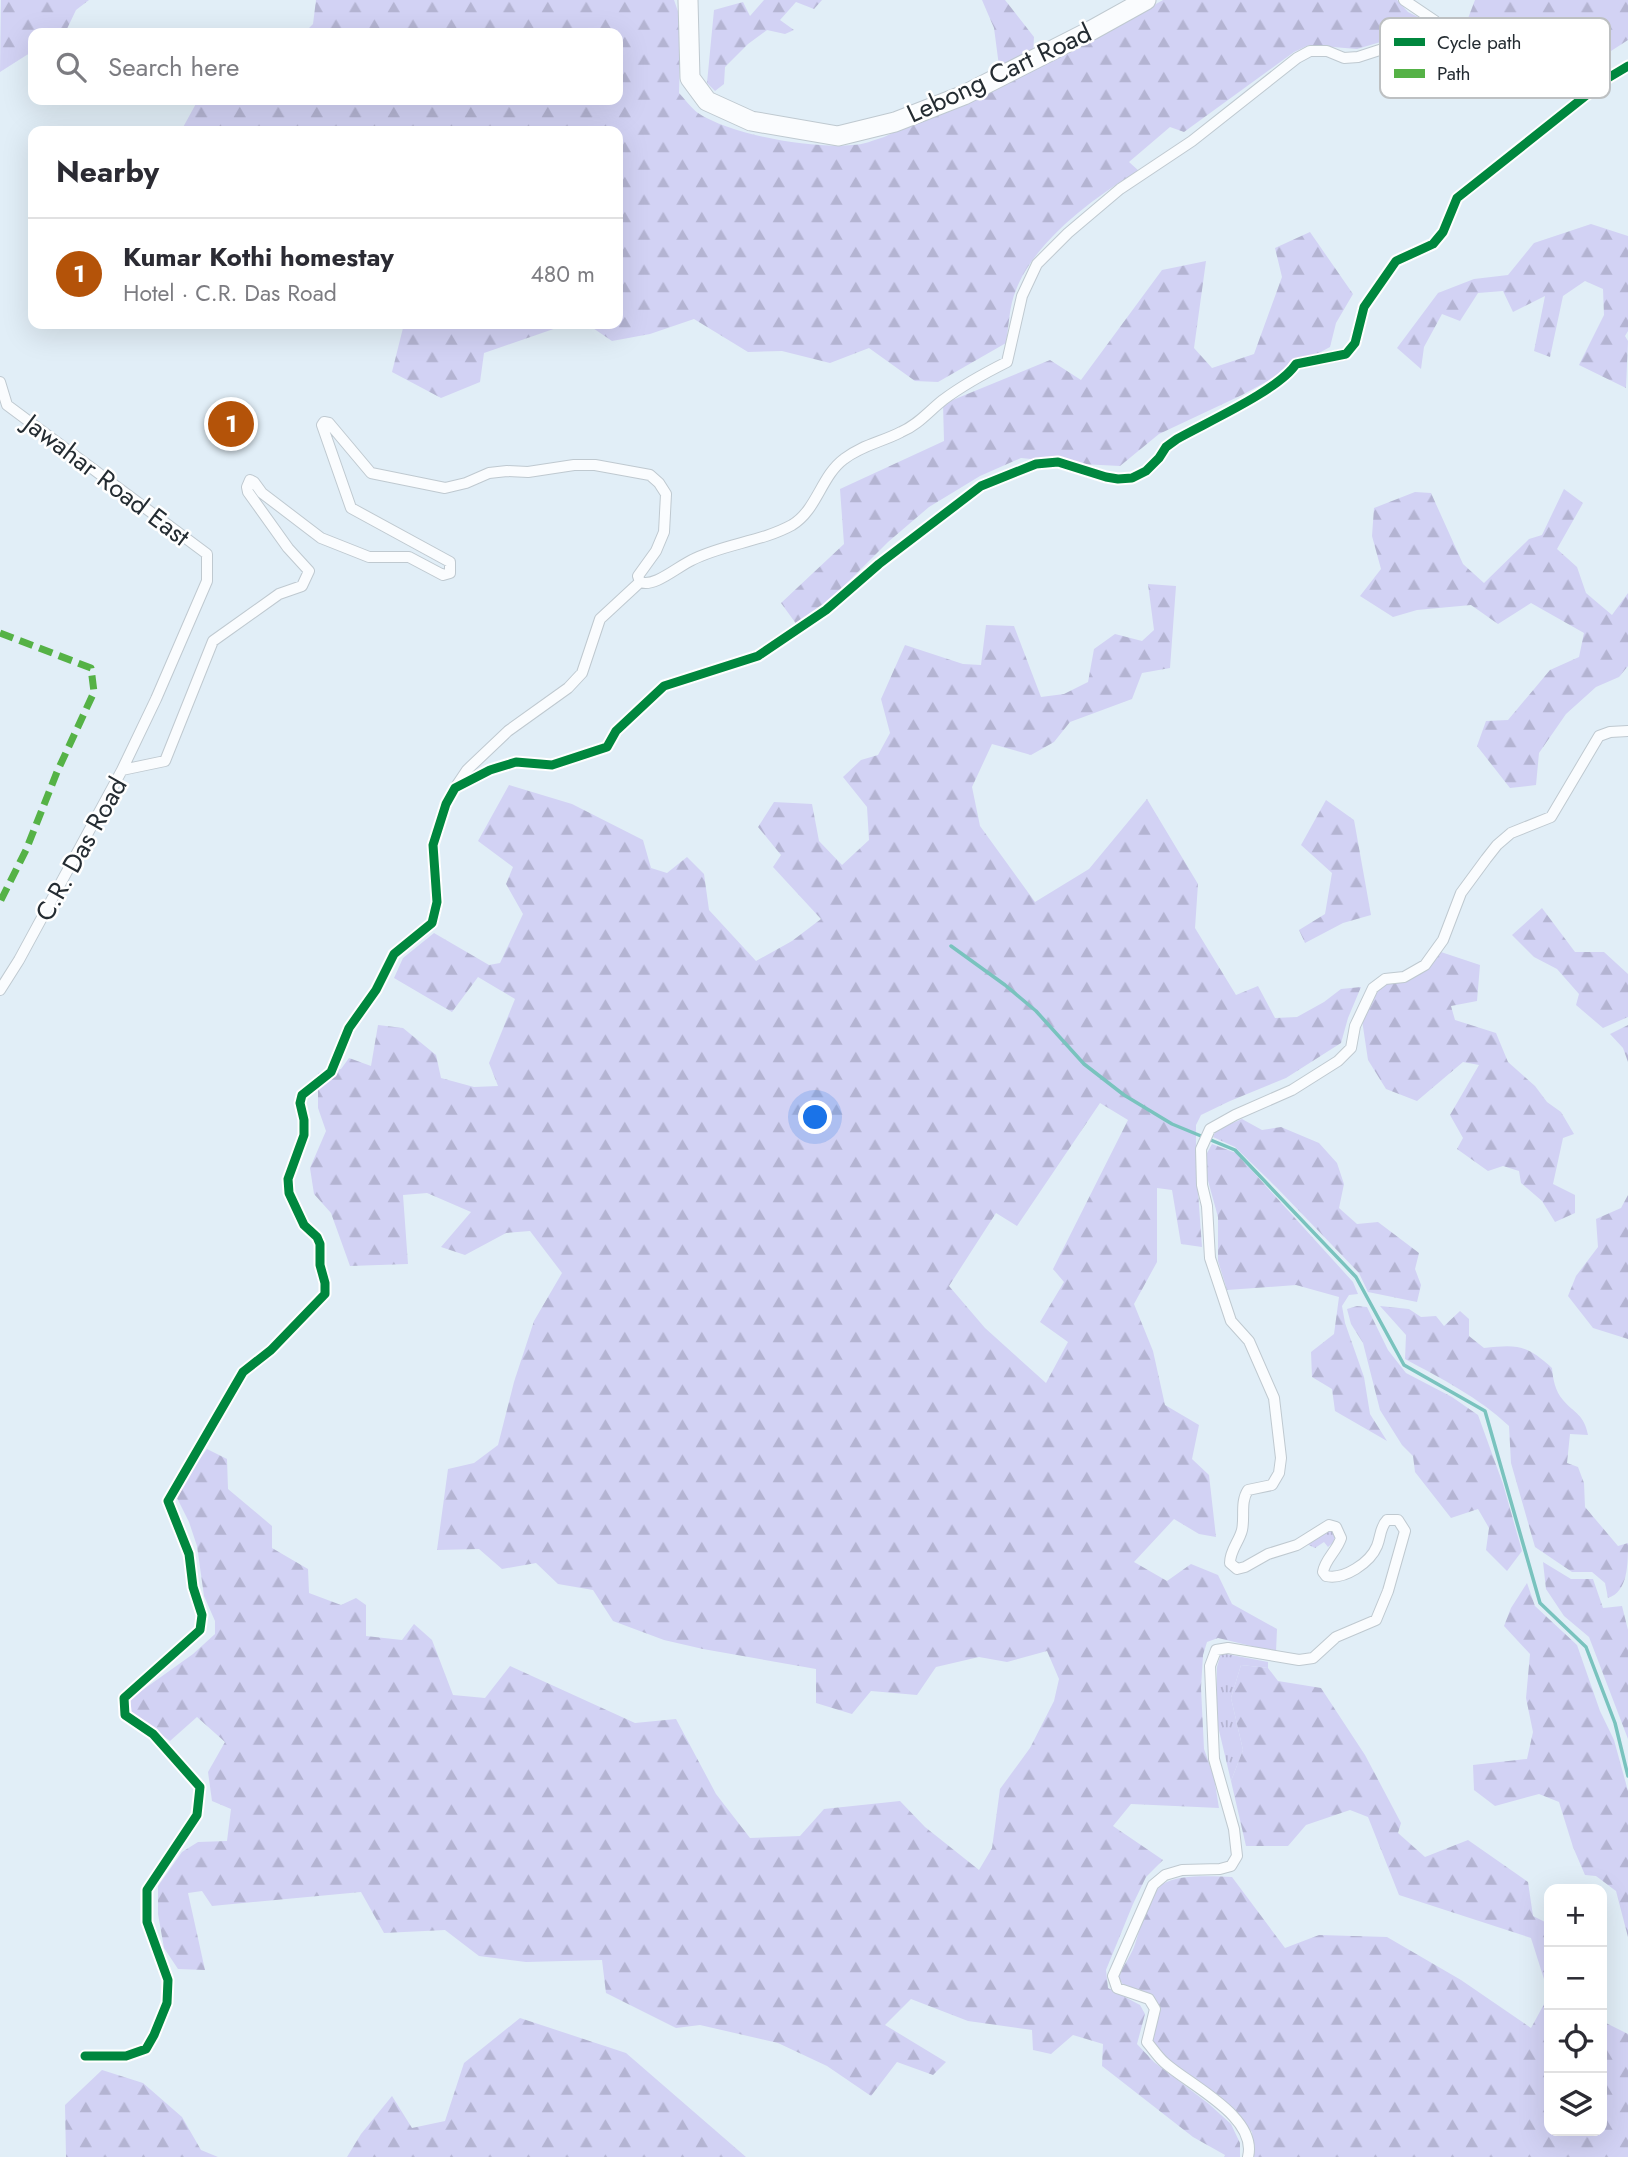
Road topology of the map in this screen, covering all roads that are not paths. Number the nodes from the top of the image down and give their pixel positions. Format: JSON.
{"nodes":[{"id":1,"x":688,"y":0,"type":"edge"},
{"id":2,"x":1146,"y":0,"type":"edge"},
{"id":3,"x":1404,"y":0,"type":"edge"},
{"id":4,"x":1431,"y":18,"type":"edge"},
{"id":5,"x":1380,"y":50,"type":"edge"},
{"id":6,"x":1628,"y":66,"type":"edge"},
{"id":7,"x":1610,"y":77,"type":"edge"},
{"id":8,"x":1583,"y":98,"type":"edge"},
{"id":9,"x":0,"y":382,"type":"edge"},
{"id":10,"x":640,"y":582,"type":"junction"},
{"id":11,"x":1628,"y":732,"type":"edge"},
{"id":12,"x":122,"y":770,"type":"junction"},
{"id":13,"x":455,"y":788,"type":"junction"},
{"id":14,"x":0,"y":990,"type":"edge"},
{"id":15,"x":85,"y":2056,"type":"dead end"},
{"id":16,"x":1248,"y":2157,"type":"edge"}],
"edges":[{"from":1,"to":2,"type":"highway","name":"Lebong Cart Road"},
{"from":3,"to":4,"type":"street"},
{"from":5,"to":10,"type":"street"},
{"from":6,"to":7,"type":"street"},
{"from":8,"to":13,"type":"street"},
{"from":9,"to":12,"type":"street","name":"Jawahar Road East"},
{"from":10,"to":12,"type":"street","name":"C.R. Das Road"},
{"from":10,"to":13,"type":"street"},
{"from":11,"to":16,"type":"street"},
{"from":12,"to":14,"type":"street","name":"C.R. Das Road"},
{"from":13,"to":15,"type":"street"}]}
